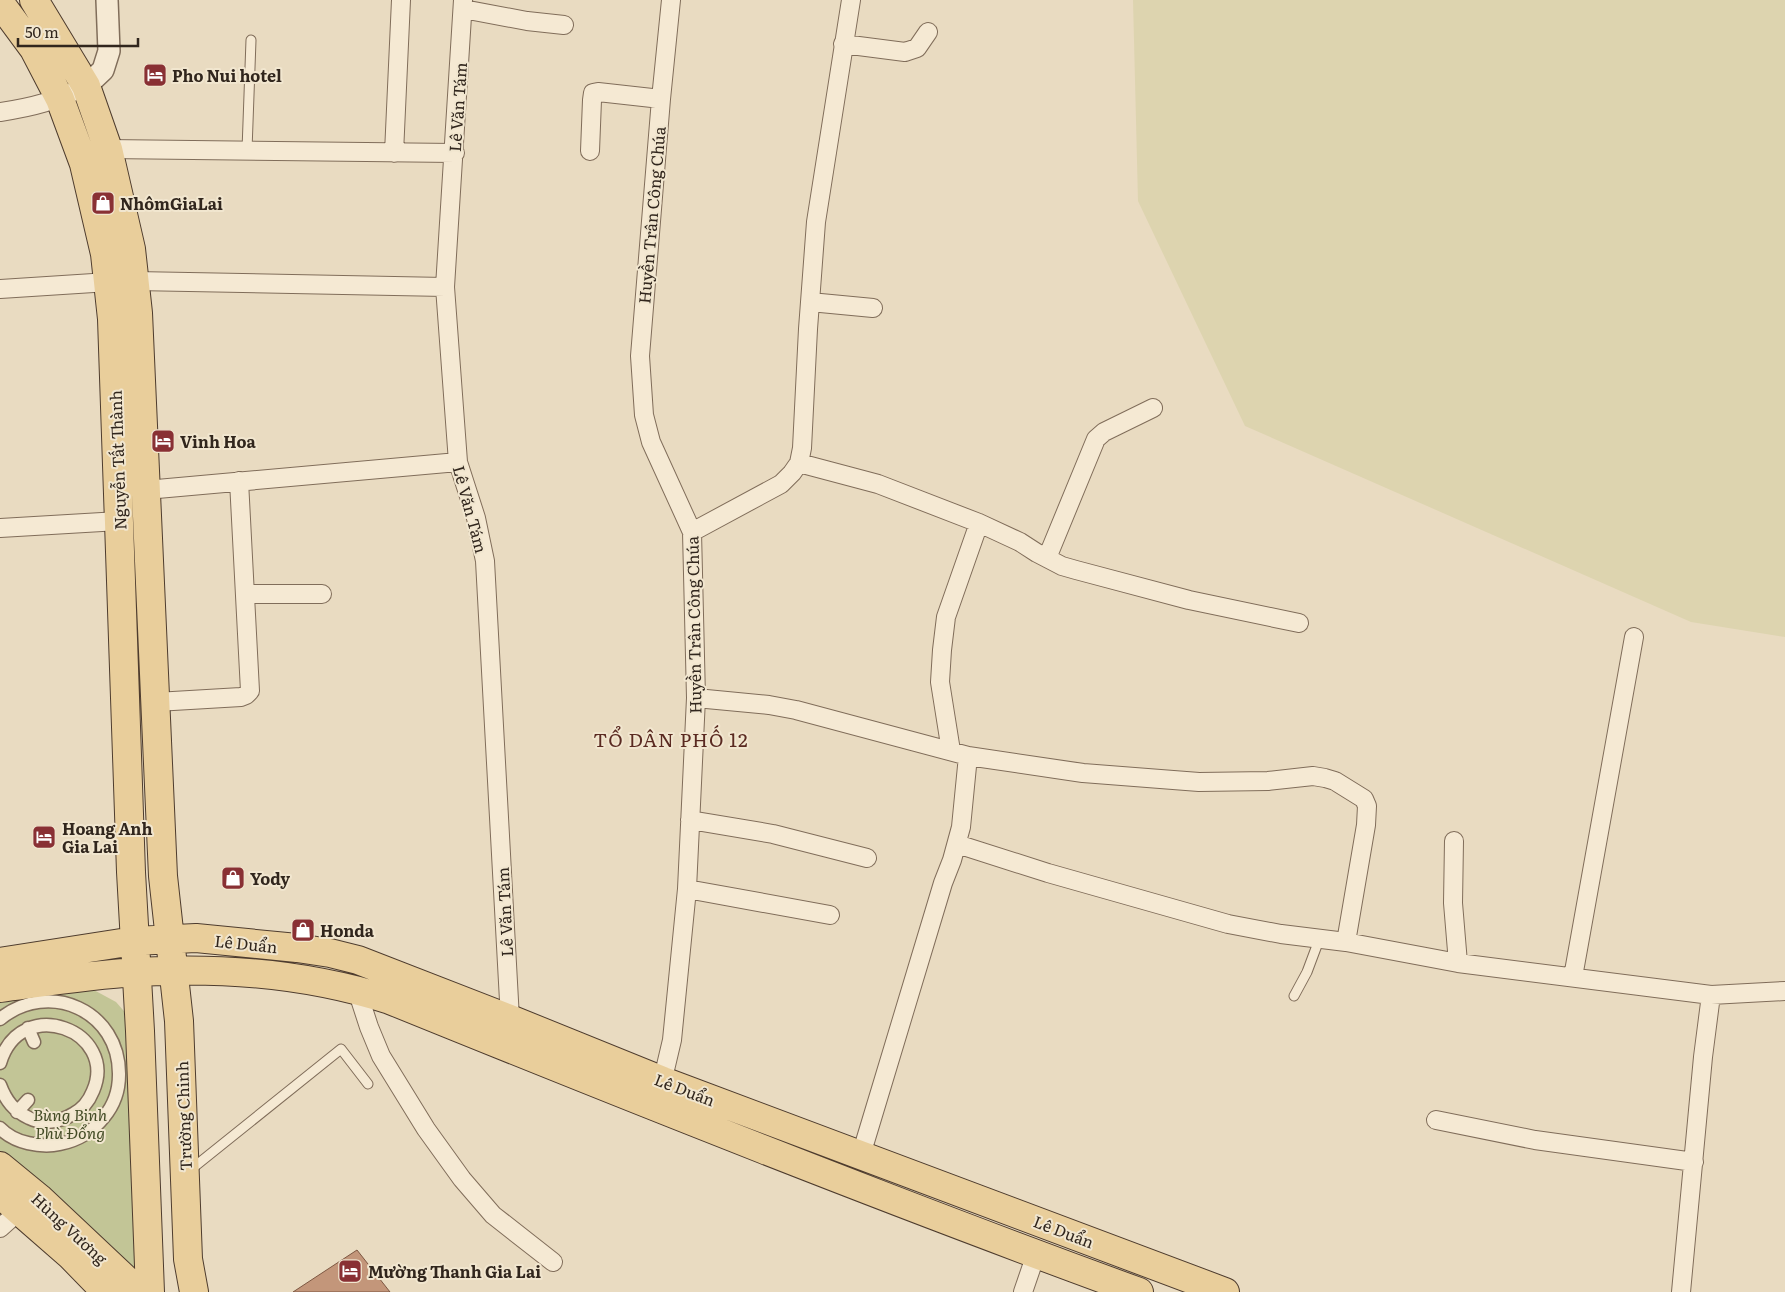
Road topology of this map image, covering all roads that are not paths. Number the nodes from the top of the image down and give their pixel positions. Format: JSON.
{"nodes":[{"id":1,"x":34,"y":0,"type":"edge"},
{"id":2,"x":107,"y":0,"type":"edge"},
{"id":3,"x":401,"y":0,"type":"edge"},
{"id":4,"x":671,"y":0,"type":"edge"},
{"id":5,"x":851,"y":0,"type":"edge"},
{"id":6,"x":0,"y":3,"type":"edge"},
{"id":7,"x":463,"y":5,"type":"edge"},
{"id":8,"x":564,"y":25,"type":"dead end"},
{"id":9,"x":928,"y":32,"type":"dead end"},
{"id":10,"x":251,"y":40,"type":"dead end"},
{"id":11,"x":843,"y":44,"type":"junction"},
{"id":12,"x":86,"y":86,"type":"junction"},
{"id":13,"x":60,"y":99,"type":"junction"},
{"id":14,"x":661,"y":99,"type":"junction"},
{"id":15,"x":0,"y":112,"type":"edge"},
{"id":16,"x":108,"y":149,"type":"junction"},
{"id":17,"x":247,"y":150,"type":"junction"},
{"id":18,"x":590,"y":151,"type":"dead end"},
{"id":19,"x":394,"y":153,"type":"junction"},
{"id":20,"x":455,"y":153,"type":"junction"},
{"id":21,"x":122,"y":282,"type":"junction"},
{"id":22,"x":446,"y":287,"type":"junction"},
{"id":23,"x":0,"y":289,"type":"edge"},
{"id":24,"x":810,"y":302,"type":"junction"},
{"id":25,"x":873,"y":308,"type":"dead end"},
{"id":26,"x":1153,"y":408,"type":"dead end"},
{"id":27,"x":458,"y":462,"type":"junction"},
{"id":28,"x":799,"y":463,"type":"junction"},
{"id":29,"x":239,"y":481,"type":"junction"},
{"id":30,"x":146,"y":490,"type":"junction"},
{"id":31,"x":118,"y":521,"type":"junction"},
{"id":32,"x":979,"y":523,"type":"junction"},
{"id":33,"x":0,"y":528,"type":"edge"},
{"id":34,"x":692,"y":532,"type":"junction"},
{"id":35,"x":1047,"y":558,"type":"junction"},
{"id":36,"x":246,"y":594,"type":"junction"},
{"id":37,"x":322,"y":594,"type":"dead end"},
{"id":38,"x":1299,"y":624,"type":"dead end"},
{"id":39,"x":1634,"y":637,"type":"dead end"},
{"id":40,"x":696,"y":698,"type":"junction"},
{"id":41,"x":156,"y":702,"type":"junction"},
{"id":42,"x":951,"y":751,"type":"junction"},
{"id":43,"x":968,"y":756,"type":"junction"},
{"id":44,"x":690,"y":820,"type":"junction"},
{"id":45,"x":1454,"y":841,"type":"dead end"},
{"id":46,"x":957,"y":844,"type":"junction"},
{"id":47,"x":867,"y":858,"type":"dead end"},
{"id":48,"x":687,"y":889,"type":"junction"},
{"id":49,"x":830,"y":915,"type":"dead end"},
{"id":50,"x":170,"y":939,"type":"junction"},
{"id":51,"x":1319,"y":940,"type":"junction"},
{"id":52,"x":134,"y":941,"type":"junction"},
{"id":53,"x":1346,"y":942,"type":"junction"},
{"id":54,"x":0,"y":962,"type":"edge"},
{"id":55,"x":1458,"y":962,"type":"junction"},
{"id":56,"x":136,"y":972,"type":"junction"},
{"id":57,"x":174,"y":972,"type":"junction"},
{"id":58,"x":1573,"y":977,"type":"junction"},
{"id":59,"x":357,"y":990,"type":"junction"},
{"id":60,"x":1785,"y":991,"type":"edge"},
{"id":61,"x":10,"y":994,"type":"edge"},
{"id":62,"x":1711,"y":994,"type":"junction"},
{"id":63,"x":1294,"y":996,"type":"dead end"},
{"id":64,"x":510,"y":1018,"type":"junction"},
{"id":65,"x":0,"y":1019,"type":"edge"},
{"id":66,"x":28,"y":1028,"type":"junction"},
{"id":67,"x":34,"y":1042,"type":"dead end"},
{"id":68,"x":0,"y":1062,"type":"edge"},
{"id":69,"x":82,"y":1082,"type":"dead end"},
{"id":70,"x":663,"y":1082,"type":"junction"},
{"id":71,"x":368,"y":1084,"type":"dead end"},
{"id":72,"x":0,"y":1085,"type":"edge"},
{"id":73,"x":94,"y":1087,"type":"junction"},
{"id":74,"x":130,"y":1097,"type":"junction"},
{"id":75,"x":28,"y":1100,"type":"dead end"},
{"id":76,"x":655,"y":1107,"type":"junction"},
{"id":77,"x":17,"y":1112,"type":"junction"},
{"id":78,"x":1436,"y":1120,"type":"dead end"},
{"id":79,"x":1,"y":1130,"type":"edge"},
{"id":80,"x":862,"y":1155,"type":"junction"},
{"id":81,"x":1694,"y":1162,"type":"junction"},
{"id":82,"x":0,"y":1166,"type":"edge"},
{"id":83,"x":185,"y":1174,"type":"junction"},
{"id":84,"x":10,"y":1202,"type":"edge"},
{"id":85,"x":0,"y":1228,"type":"edge"},
{"id":86,"x":1036,"y":1254,"type":"junction"},
{"id":87,"x":552,"y":1262,"type":"dead end"},
{"id":88,"x":106,"y":1292,"type":"edge"},
{"id":89,"x":139,"y":1292,"type":"edge"},
{"id":90,"x":150,"y":1292,"type":"edge"},
{"id":91,"x":194,"y":1292,"type":"edge"},
{"id":92,"x":1022,"y":1292,"type":"edge"},
{"id":93,"x":1139,"y":1292,"type":"edge"},
{"id":94,"x":1225,"y":1292,"type":"edge"},
{"id":95,"x":1681,"y":1292,"type":"edge"}],
"edges":[{"from":1,"to":12,"type":"main road","name":"Nguyễn Tất Thành"},
{"from":2,"to":12,"type":"street"},
{"from":3,"to":19,"type":"street"},
{"from":4,"to":14,"type":"street","name":"Huyền Trân Công Chúa"},
{"from":5,"to":11,"type":"street"},
{"from":6,"to":13,"type":"main road","name":"Nguyễn Tất Thành"},
{"from":7,"to":8,"type":"street"},
{"from":7,"to":20,"type":"street","name":"Lê Văn Tám"},
{"from":9,"to":11,"type":"street"},
{"from":10,"to":17,"type":"lane"},
{"from":11,"to":24,"type":"street"},
{"from":12,"to":13,"type":"street"},
{"from":12,"to":16,"type":"main road","name":"Nguyễn Tất Thành"},
{"from":13,"to":15,"type":"street"},
{"from":13,"to":21,"type":"main road","name":"Nguyễn Tất Thành"},
{"from":14,"to":18,"type":"street"},
{"from":14,"to":34,"type":"street","name":"Huyền Trân Công Chúa"},
{"from":16,"to":17,"type":"street"},
{"from":16,"to":21,"type":"main road","name":"Nguyễn Tất Thành"},
{"from":17,"to":19,"type":"street"},
{"from":19,"to":20,"type":"street"},
{"from":20,"to":22,"type":"street","name":"Lê Văn Tám"},
{"from":21,"to":22,"type":"street"},
{"from":21,"to":23,"type":"street"},
{"from":21,"to":30,"type":"main road","name":"Nguyễn Tất Thành"},
{"from":21,"to":31,"type":"main road","name":"Nguyễn Tất Thành"},
{"from":22,"to":27,"type":"street","name":"Lê Văn Tám"},
{"from":24,"to":25,"type":"street"},
{"from":24,"to":28,"type":"street"},
{"from":26,"to":35,"type":"street"},
{"from":27,"to":29,"type":"street"},
{"from":27,"to":64,"type":"street","name":"Lê Văn Tám"},
{"from":28,"to":32,"type":"street"},
{"from":28,"to":34,"type":"street"},
{"from":29,"to":30,"type":"street"},
{"from":29,"to":36,"type":"street"},
{"from":30,"to":41,"type":"main road","name":"Nguyễn Tất Thành"},
{"from":31,"to":33,"type":"street"},
{"from":31,"to":52,"type":"main road","name":"Nguyễn Tất Thành"},
{"from":32,"to":35,"type":"street"},
{"from":32,"to":42,"type":"street"},
{"from":34,"to":40,"type":"street","name":"Huyền Trân Công Chúa"},
{"from":35,"to":38,"type":"street"},
{"from":36,"to":37,"type":"street"},
{"from":36,"to":41,"type":"street"},
{"from":39,"to":58,"type":"street"},
{"from":40,"to":42,"type":"street"},
{"from":40,"to":44,"type":"street","name":"Huyền Trân Công Chúa"},
{"from":41,"to":50,"type":"main road","name":"Nguyễn Tất Thành"},
{"from":42,"to":43,"type":"street"},
{"from":43,"to":46,"type":"street"},
{"from":43,"to":53,"type":"street"},
{"from":44,"to":47,"type":"street"},
{"from":44,"to":48,"type":"street","name":"Huyền Trân Công Chúa"},
{"from":45,"to":55,"type":"street"},
{"from":46,"to":51,"type":"street"},
{"from":46,"to":80,"type":"street"},
{"from":48,"to":49,"type":"street"},
{"from":48,"to":70,"type":"street","name":"Huyền Trân Công Chúa"},
{"from":50,"to":52,"type":"main road","name":"Lê Duẩn"},
{"from":50,"to":57,"type":"main road","name":"Trường Chinh"},
{"from":50,"to":64,"type":"main road","name":"Lê Duẩn"},
{"from":51,"to":53,"type":"street"},
{"from":51,"to":63,"type":"lane"},
{"from":52,"to":54,"type":"main road"},
{"from":52,"to":56,"type":"main road"},
{"from":53,"to":55,"type":"street"},
{"from":55,"to":58,"type":"street"},
{"from":56,"to":57,"type":"main road","name":"Lê Duẩn"},
{"from":56,"to":61,"type":"main road"},
{"from":56,"to":74,"type":"main road"},
{"from":57,"to":59,"type":"main road","name":"Lê Duẩn"},
{"from":57,"to":83,"type":"main road","name":"Trường Chinh"},
{"from":58,"to":62,"type":"street"},
{"from":59,"to":76,"type":"main road","name":"Lê Duẩn"},
{"from":59,"to":87,"type":"street"},
{"from":60,"to":62,"type":"street"},
{"from":61,"to":65,"type":"street"},
{"from":61,"to":74,"type":"street"},
{"from":62,"to":81,"type":"street"},
{"from":64,"to":70,"type":"main road","name":"Lê Duẩn"},
{"from":66,"to":67,"type":"street"},
{"from":66,"to":68,"type":"street"},
{"from":66,"to":73,"type":"street"},
{"from":69,"to":73,"type":"street"},
{"from":70,"to":76,"type":"street","name":"Huyền Trân Công Chúa"},
{"from":70,"to":80,"type":"main road","name":"Lê Duẩn"},
{"from":71,"to":83,"type":"lane"},
{"from":72,"to":77,"type":"street"},
{"from":73,"to":77,"type":"street"},
{"from":74,"to":79,"type":"street"},
{"from":74,"to":90,"type":"main road"},
{"from":75,"to":77,"type":"street"},
{"from":76,"to":86,"type":"main road","name":"Lê Duẩn"},
{"from":78,"to":81,"type":"street"},
{"from":80,"to":94,"type":"main road","name":"Lê Duẩn"},
{"from":81,"to":95,"type":"street"},
{"from":82,"to":89,"type":"main road","name":"Hùng Vương"},
{"from":83,"to":91,"type":"main road","name":"Trường Chinh"},
{"from":84,"to":85,"type":"street"},
{"from":84,"to":88,"type":"main road","name":"Hùng Vương"},
{"from":86,"to":92,"type":"street"},
{"from":86,"to":93,"type":"main road","name":"Lê Duẩn"}]}
